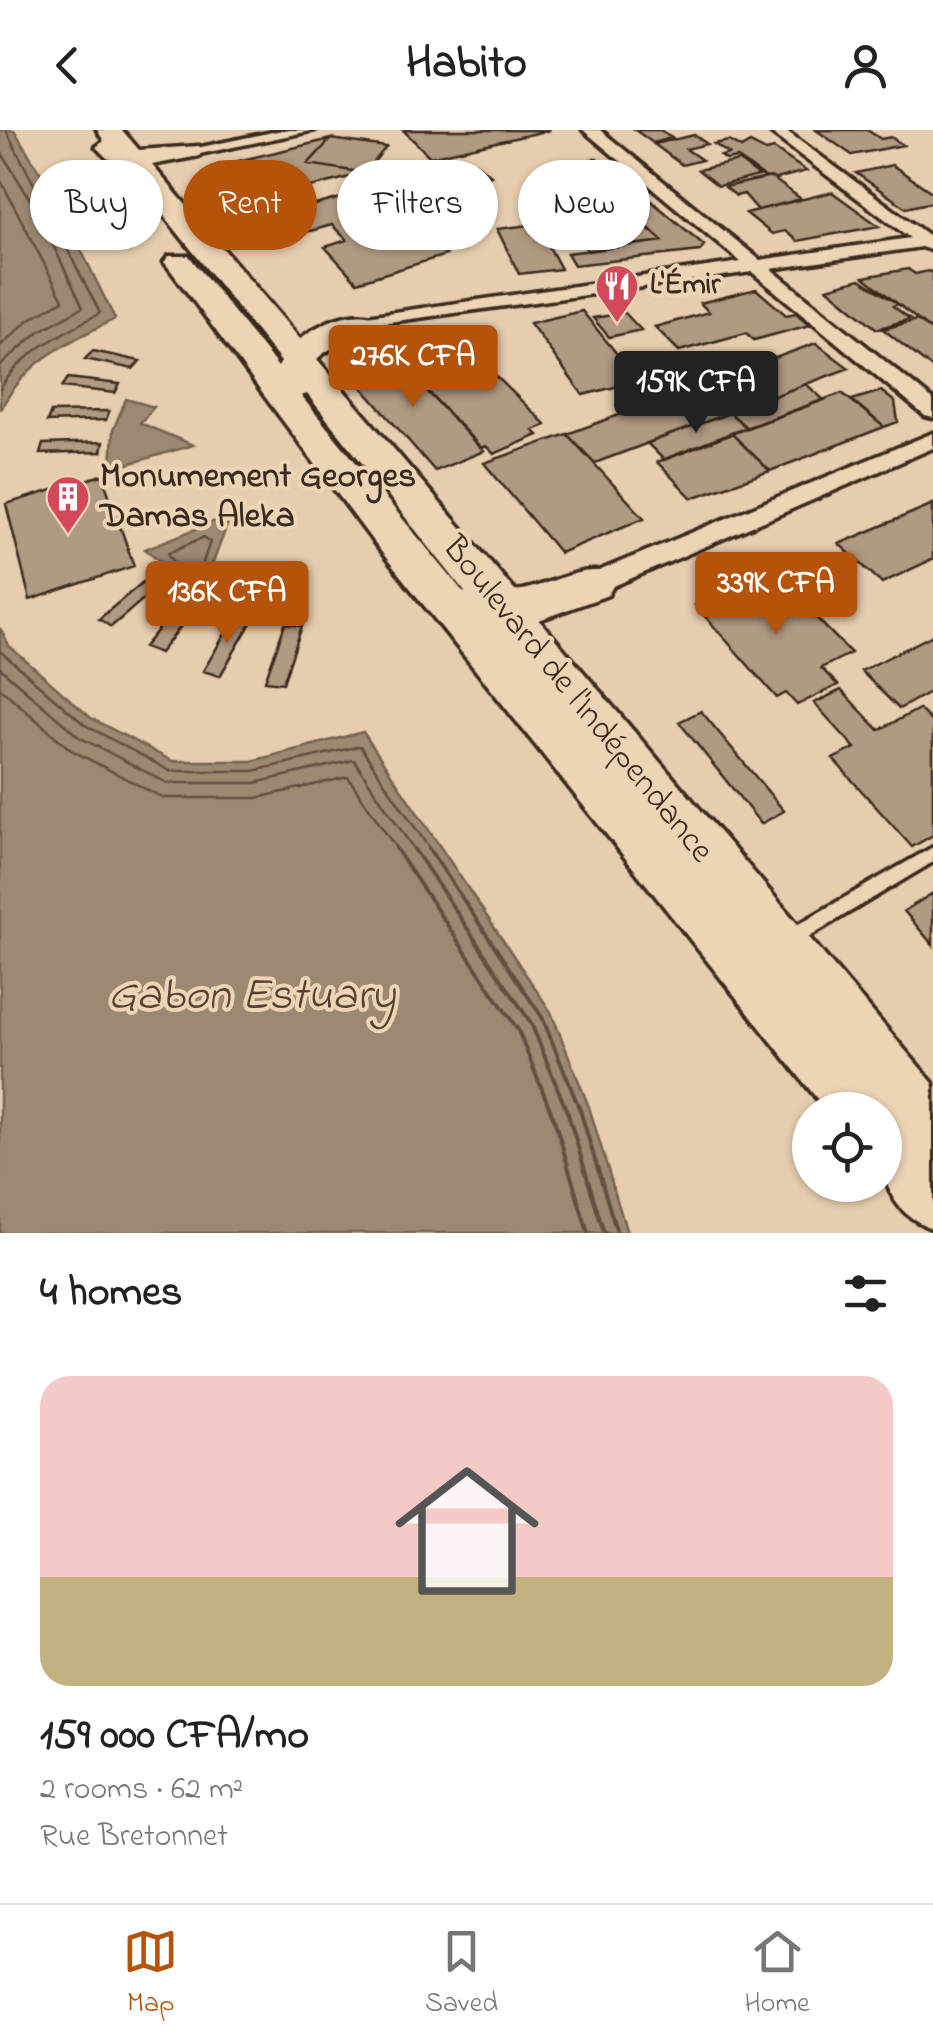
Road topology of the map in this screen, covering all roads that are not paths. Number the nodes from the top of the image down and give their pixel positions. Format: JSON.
{"nodes":[{"id":1,"x":78,"y":130,"type":"edge"},
{"id":2,"x":94,"y":130,"type":"edge"},
{"id":3,"x":109,"y":130,"type":"edge"},
{"id":4,"x":306,"y":130,"type":"edge"},
{"id":5,"x":591,"y":130,"type":"edge"},
{"id":6,"x":775,"y":130,"type":"edge"},
{"id":7,"x":190,"y":152,"type":"joint"},
{"id":8,"x":125,"y":160,"type":"edge"},
{"id":9,"x":132,"y":160,"type":"edge"},
{"id":10,"x":163,"y":161,"type":"edge"},
{"id":11,"x":163,"y":197,"type":"edge"},
{"id":12,"x":930,"y":242,"type":"edge"},
{"id":13,"x":755,"y":267,"type":"junction"},
{"id":14,"x":255,"y":306,"type":"junction"},
{"id":15,"x":360,"y":323,"type":"junction"},
{"id":16,"x":298,"y":360,"type":"junction"},
{"id":17,"x":933,"y":411,"type":"edge"},
{"id":18,"x":933,"y":440,"type":"edge"},
{"id":19,"x":320,"y":445,"type":"junction"},
{"id":20,"x":593,"y":584,"type":"junction"},
{"id":21,"x":502,"y":608,"type":"junction"},
{"id":22,"x":551,"y":670,"type":"junction"},
{"id":23,"x":933,"y":854,"type":"edge"},
{"id":24,"x":778,"y":945,"type":"junction"},
{"id":25,"x":850,"y":1092,"type":"edge"},
{"id":26,"x":933,"y":1130,"type":"edge"},
{"id":27,"x":902,"y":1158,"type":"edge"},
{"id":28,"x":933,"y":1197,"type":"edge"}],
"edges":[{"from":1,"to":19,"type":"main road","name":"Boulevard de l'Indépendance"},
{"from":2,"to":8,"type":"main road"},
{"from":3,"to":9,"type":"main road","name":"Boulevard de l'Indépendance"},
{"from":4,"to":7,"type":"street"},
{"from":5,"to":13,"type":"street"},
{"from":6,"to":12,"type":"street"},
{"from":7,"to":10,"type":"main road"},
{"from":11,"to":14,"type":"main road","name":"Boulevard de l'Indépendance"},
{"from":12,"to":13,"type":"street"},
{"from":13,"to":15,"type":"street"},
{"from":13,"to":17,"type":"street"},
{"from":14,"to":15,"type":"main road"},
{"from":14,"to":16,"type":"main road","name":"Boulevard de l'Indépendance"},
{"from":15,"to":16,"type":"main road"},
{"from":16,"to":19,"type":"main road"},
{"from":16,"to":21,"type":"main road","name":"Boulevard de l'Indépendance"},
{"from":18,"to":20,"type":"street"},
{"from":19,"to":21,"type":"main road"},
{"from":19,"to":25,"type":"main road","name":"Boulevard de l'Indépendance"},
{"from":20,"to":21,"type":"main road"},
{"from":20,"to":22,"type":"main road"},
{"from":21,"to":22,"type":"main road","name":"Boulevard de l'Indépendance"},
{"from":22,"to":24,"type":"main road","name":"Boulevard de l'Indépendance"},
{"from":23,"to":24,"type":"lane"},
{"from":24,"to":26,"type":"main road","name":"Boulevard de l'Indépendance"},
{"from":27,"to":28,"type":"main road"}]}
